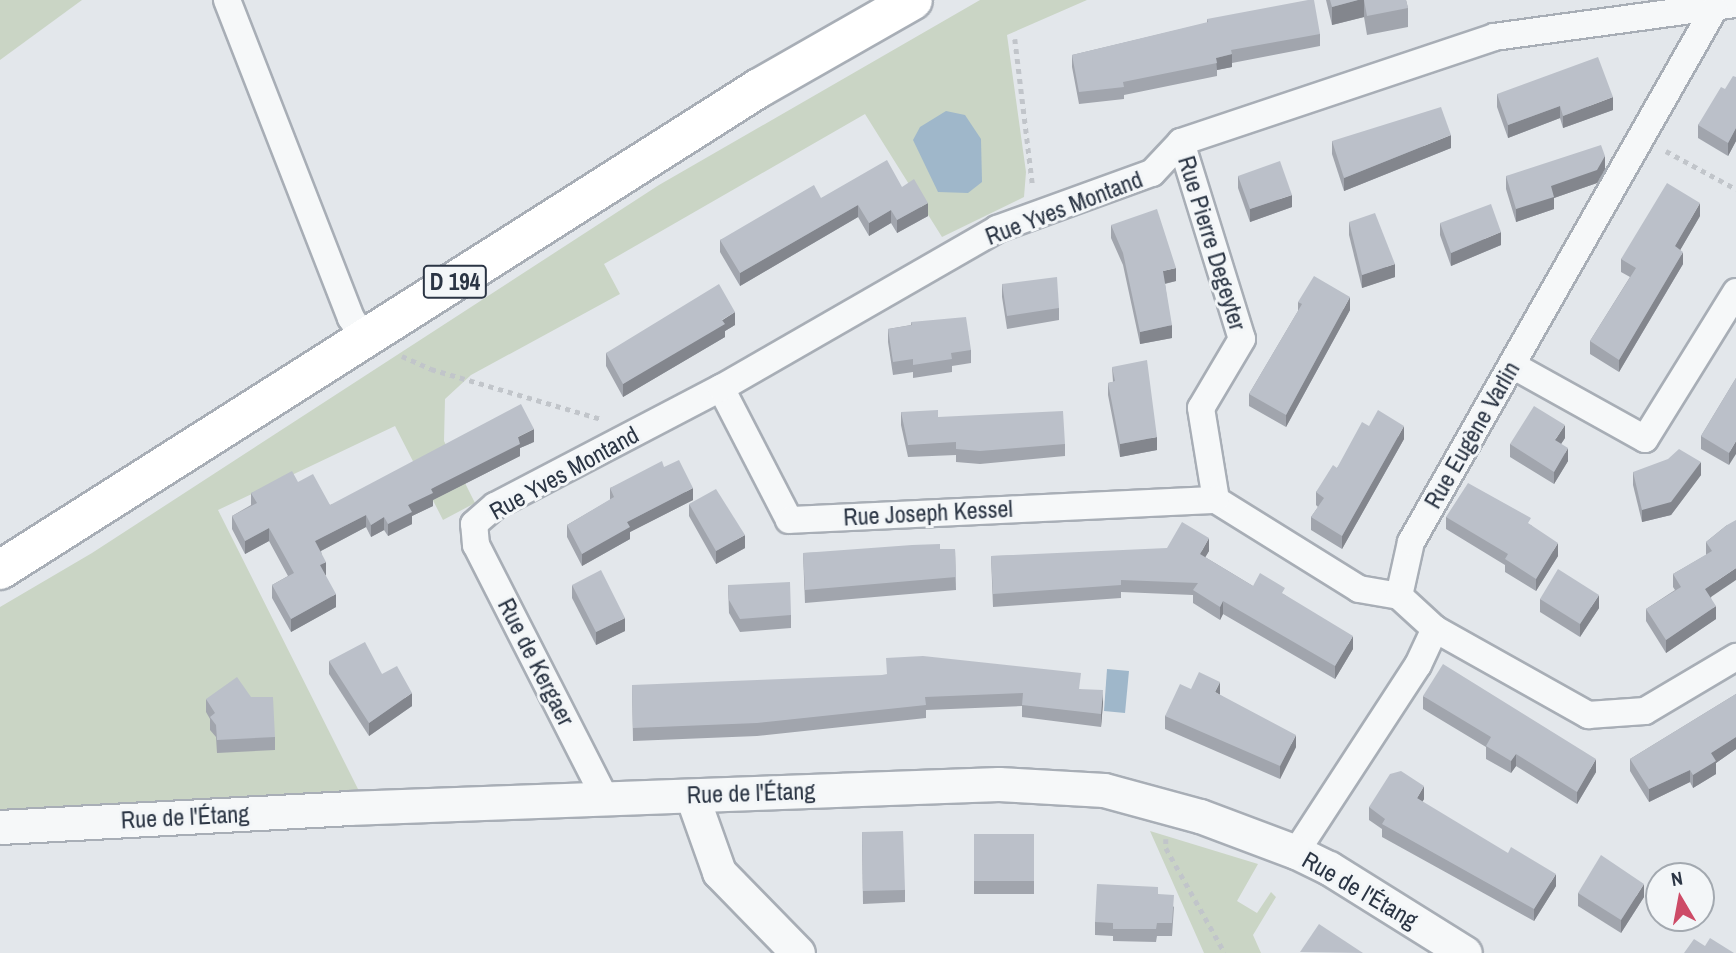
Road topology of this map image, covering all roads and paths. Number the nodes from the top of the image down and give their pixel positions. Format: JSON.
{"nodes":[{"id":1,"x":227,"y":0,"type":"edge"},
{"id":2,"x":913,"y":0,"type":"edge"},
{"id":3,"x":1725,"y":6,"type":"edge"},
{"id":4,"x":1015,"y":38,"type":"dead end"},
{"id":5,"x":1643,"y":138,"type":"junction"},
{"id":6,"x":1181,"y":142,"type":"junction"},
{"id":7,"x":1736,"y":190,"type":"edge"},
{"id":8,"x":1036,"y":216,"type":"junction"},
{"id":9,"x":1736,"y":292,"type":"edge"},
{"id":10,"x":365,"y":339,"type":"junction"},
{"id":11,"x":1512,"y":365,"type":"junction"},
{"id":12,"x":721,"y":388,"type":"junction"},
{"id":13,"x":642,"y":431,"type":"junction"},
{"id":14,"x":1216,"y":500,"type":"junction"},
{"id":15,"x":474,"y":524,"type":"joint"},
{"id":16,"x":0,"y":570,"type":"edge"},
{"id":17,"x":1399,"y":596,"type":"junction"},
{"id":18,"x":1435,"y":629,"type":"junction"},
{"id":19,"x":1736,"y":657,"type":"edge"},
{"id":20,"x":692,"y":796,"type":"junction"},
{"id":21,"x":605,"y":798,"type":"junction"},
{"id":22,"x":1165,"y":807,"type":"junction"},
{"id":23,"x":0,"y":827,"type":"edge"},
{"id":24,"x":1296,"y":852,"type":"junction"},
{"id":25,"x":798,"y":953,"type":"edge"},
{"id":26,"x":1225,"y":953,"type":"edge"},
{"id":27,"x":1465,"y":953,"type":"edge"}],
"edges":[{"from":1,"to":10,"type":"street"},
{"from":2,"to":10,"type":"main road","number":"D 194"},
{"from":3,"to":5,"type":"street","name":"Rue Eugène Varlin"},
{"from":3,"to":6,"type":"street","name":"Rue Yves Montand"},
{"from":4,"to":8,"type":"path"},
{"from":5,"to":7,"type":"path"},
{"from":5,"to":11,"type":"street","name":"Rue Eugène Varlin"},
{"from":6,"to":8,"type":"street","name":"Rue Yves Montand"},
{"from":6,"to":14,"type":"street","name":"Rue Pierre Degeyter"},
{"from":8,"to":12,"type":"street","name":"Rue Yves Montand"},
{"from":9,"to":11,"type":"street"},
{"from":10,"to":13,"type":"path"},
{"from":10,"to":16,"type":"main road","number":"D 194"},
{"from":11,"to":17,"type":"street","name":"Rue Eugène Varlin"},
{"from":12,"to":13,"type":"street","name":"Rue Yves Montand"},
{"from":12,"to":14,"type":"street","name":"Rue Joseph Kessel"},
{"from":13,"to":15,"type":"street","name":"Rue Yves Montand"},
{"from":14,"to":17,"type":"street"},
{"from":15,"to":21,"type":"street","name":"Rue de Kergaer"},
{"from":17,"to":18,"type":"street"},
{"from":18,"to":19,"type":"street"},
{"from":18,"to":24,"type":"street"},
{"from":20,"to":21,"type":"street","name":"Rue de l'Étang"},
{"from":20,"to":22,"type":"street","name":"Rue de l'Étang"},
{"from":20,"to":25,"type":"street"},
{"from":21,"to":23,"type":"street","name":"Rue de l'Étang"},
{"from":22,"to":24,"type":"street","name":"Rue de l'Étang"},
{"from":22,"to":26,"type":"path"},
{"from":24,"to":27,"type":"street","name":"Rue de l'Étang"}]}
